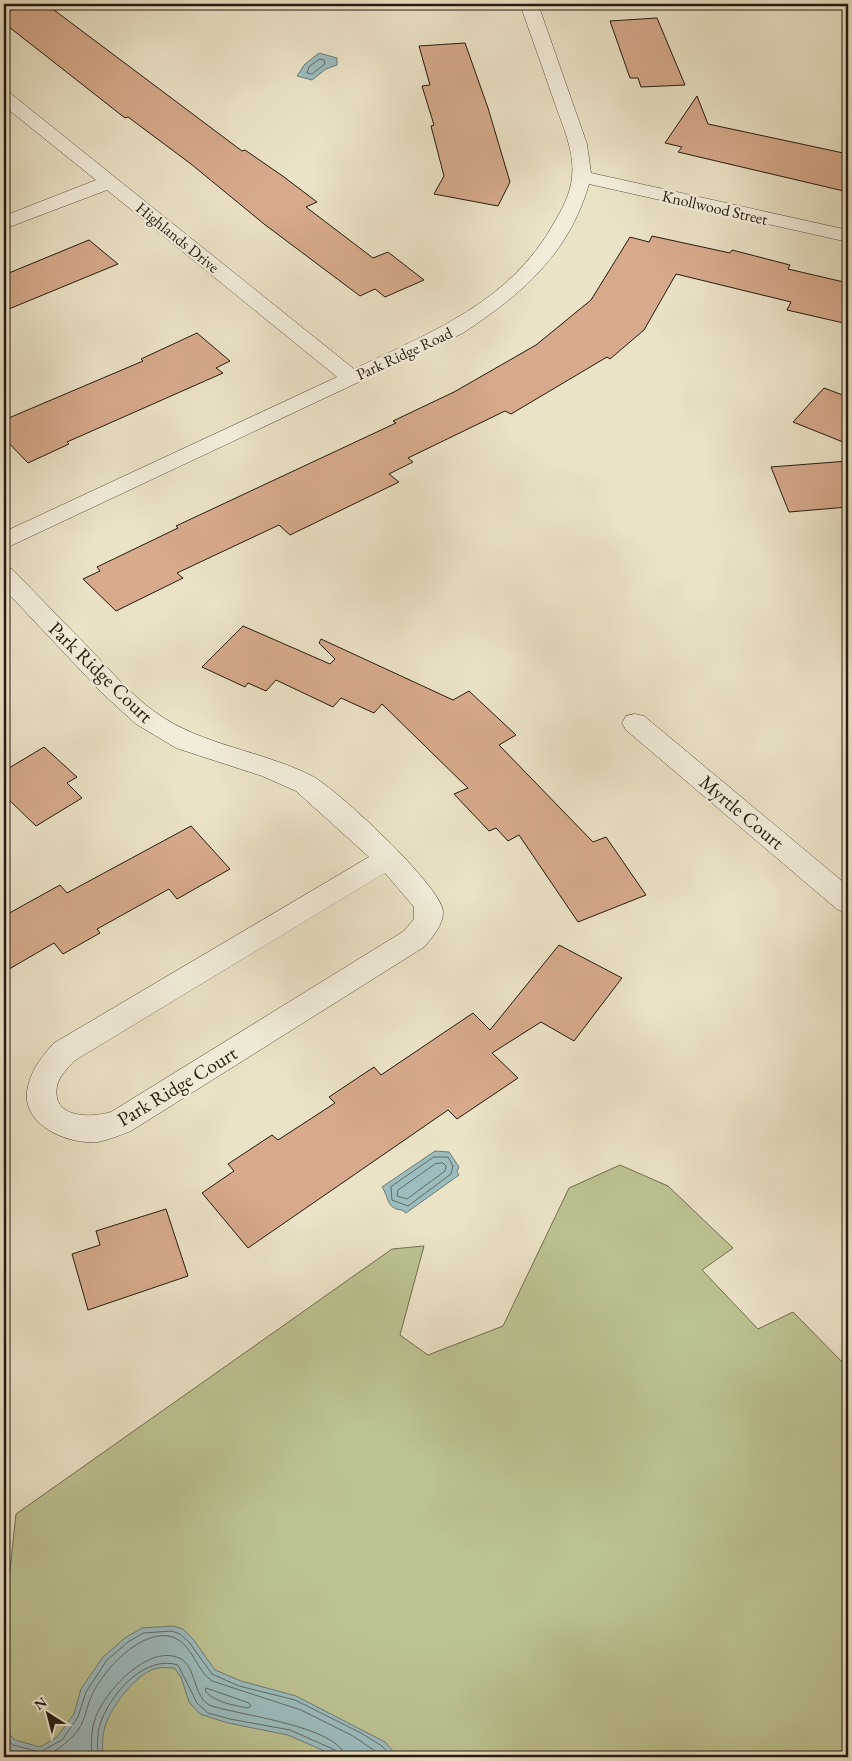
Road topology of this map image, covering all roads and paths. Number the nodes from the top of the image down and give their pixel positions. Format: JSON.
{"nodes":[{"id":1,"x":529,"y":4,"type":"edge"},
{"id":2,"x":4,"y":97,"type":"edge"},
{"id":3,"x":582,"y":177,"type":"junction"},
{"id":4,"x":109,"y":182,"type":"junction"},
{"id":5,"x":4,"y":223,"type":"edge"},
{"id":6,"x":848,"y":236,"type":"edge"},
{"id":7,"x":352,"y":378,"type":"junction"},
{"id":8,"x":4,"y":541,"type":"edge"},
{"id":9,"x":4,"y":575,"type":"edge"},
{"id":10,"x":635,"y":723,"type":"dead end"},
{"id":11,"x":386,"y":859,"type":"junction"},
{"id":12,"x":848,"y":902,"type":"edge"}],
"edges":[{"from":1,"to":3,"type":"street","name":"Park Ridge Road"},
{"from":2,"to":4,"type":"street","name":"Highlands Drive"},
{"from":3,"to":6,"type":"street","name":"Knollwood Street"},
{"from":3,"to":7,"type":"street","name":"Park Ridge Road"},
{"from":4,"to":5,"type":"street"},
{"from":4,"to":7,"type":"street","name":"Highlands Drive"},
{"from":7,"to":8,"type":"street","name":"Park Ridge Road"},
{"from":9,"to":11,"type":"street","name":"Park Ridge Court"},
{"from":10,"to":12,"type":"street","name":"Myrtle Court"},
{"from":11,"to":11,"type":"street","name":"Park Ridge Court"}]}
